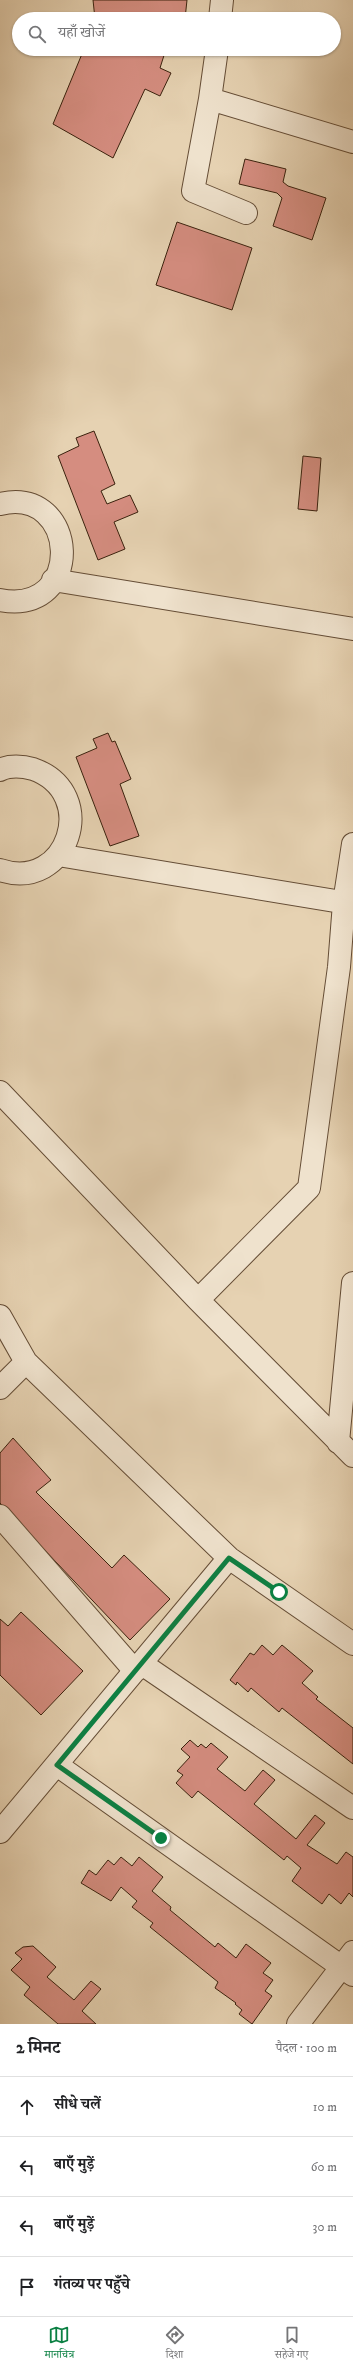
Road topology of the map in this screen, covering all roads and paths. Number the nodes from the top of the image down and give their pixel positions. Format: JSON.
{"nodes":[{"id":1,"x":222,"y":0,"type":"edge"},
{"id":2,"x":221,"y":12,"type":"edge"},
{"id":3,"x":215,"y":56,"type":"edge"},
{"id":4,"x":210,"y":100,"type":"junction"},
{"id":5,"x":353,"y":142,"type":"edge"},
{"id":6,"x":246,"y":213,"type":"dead end"},
{"id":7,"x":0,"y":504,"type":"edge"},
{"id":8,"x":54,"y":580,"type":"junction"},
{"id":9,"x":0,"y":600,"type":"edge"},
{"id":10,"x":353,"y":629,"type":"edge"},
{"id":11,"x":0,"y":770,"type":"edge"},
{"id":12,"x":353,"y":844,"type":"edge"},
{"id":13,"x":58,"y":855,"type":"junction"},
{"id":14,"x":0,"y":870,"type":"edge"},
{"id":15,"x":349,"y":904,"type":"edge"},
{"id":16,"x":0,"y":1092,"type":"edge"},
{"id":17,"x":353,"y":1283,"type":"edge"},
{"id":18,"x":198,"y":1300,"type":"junction"},
{"id":19,"x":0,"y":1316,"type":"edge"},
{"id":20,"x":26,"y":1362,"type":"junction"},
{"id":21,"x":0,"y":1388,"type":"edge"},
{"id":22,"x":345,"y":1449,"type":"edge"},
{"id":23,"x":0,"y":1516,"type":"edge"},
{"id":24,"x":229,"y":1558,"type":"junction"},
{"id":25,"x":353,"y":1644,"type":"edge"},
{"id":26,"x":139,"y":1667,"type":"junction"},
{"id":27,"x":57,"y":1765,"type":"junction"},
{"id":28,"x":353,"y":1808,"type":"edge"},
{"id":29,"x":0,"y":1832,"type":"edge"},
{"id":30,"x":349,"y":1965,"type":"edge"},
{"id":31,"x":298,"y":2024,"type":"edge"}],
"edges":[{"from":1,"to":2,"type":"street"},
{"from":3,"to":4,"type":"street"},
{"from":4,"to":5,"type":"street"},
{"from":4,"to":6,"type":"street"},
{"from":7,"to":8,"type":"street"},
{"from":8,"to":9,"type":"street"},
{"from":8,"to":10,"type":"street"},
{"from":11,"to":13,"type":"street"},
{"from":12,"to":15,"type":"street"},
{"from":13,"to":14,"type":"street"},
{"from":13,"to":15,"type":"street"},
{"from":15,"to":18,"type":"street"},
{"from":16,"to":18,"type":"street"},
{"from":17,"to":22,"type":"street"},
{"from":18,"to":22,"type":"street"},
{"from":19,"to":20,"type":"street"},
{"from":20,"to":21,"type":"street"},
{"from":20,"to":24,"type":"street"},
{"from":23,"to":26,"type":"street"},
{"from":24,"to":25,"type":"street"},
{"from":24,"to":26,"type":"street"},
{"from":26,"to":27,"type":"street"},
{"from":26,"to":28,"type":"street"},
{"from":27,"to":29,"type":"street"},
{"from":27,"to":30,"type":"street"},
{"from":30,"to":31,"type":"street"}]}
